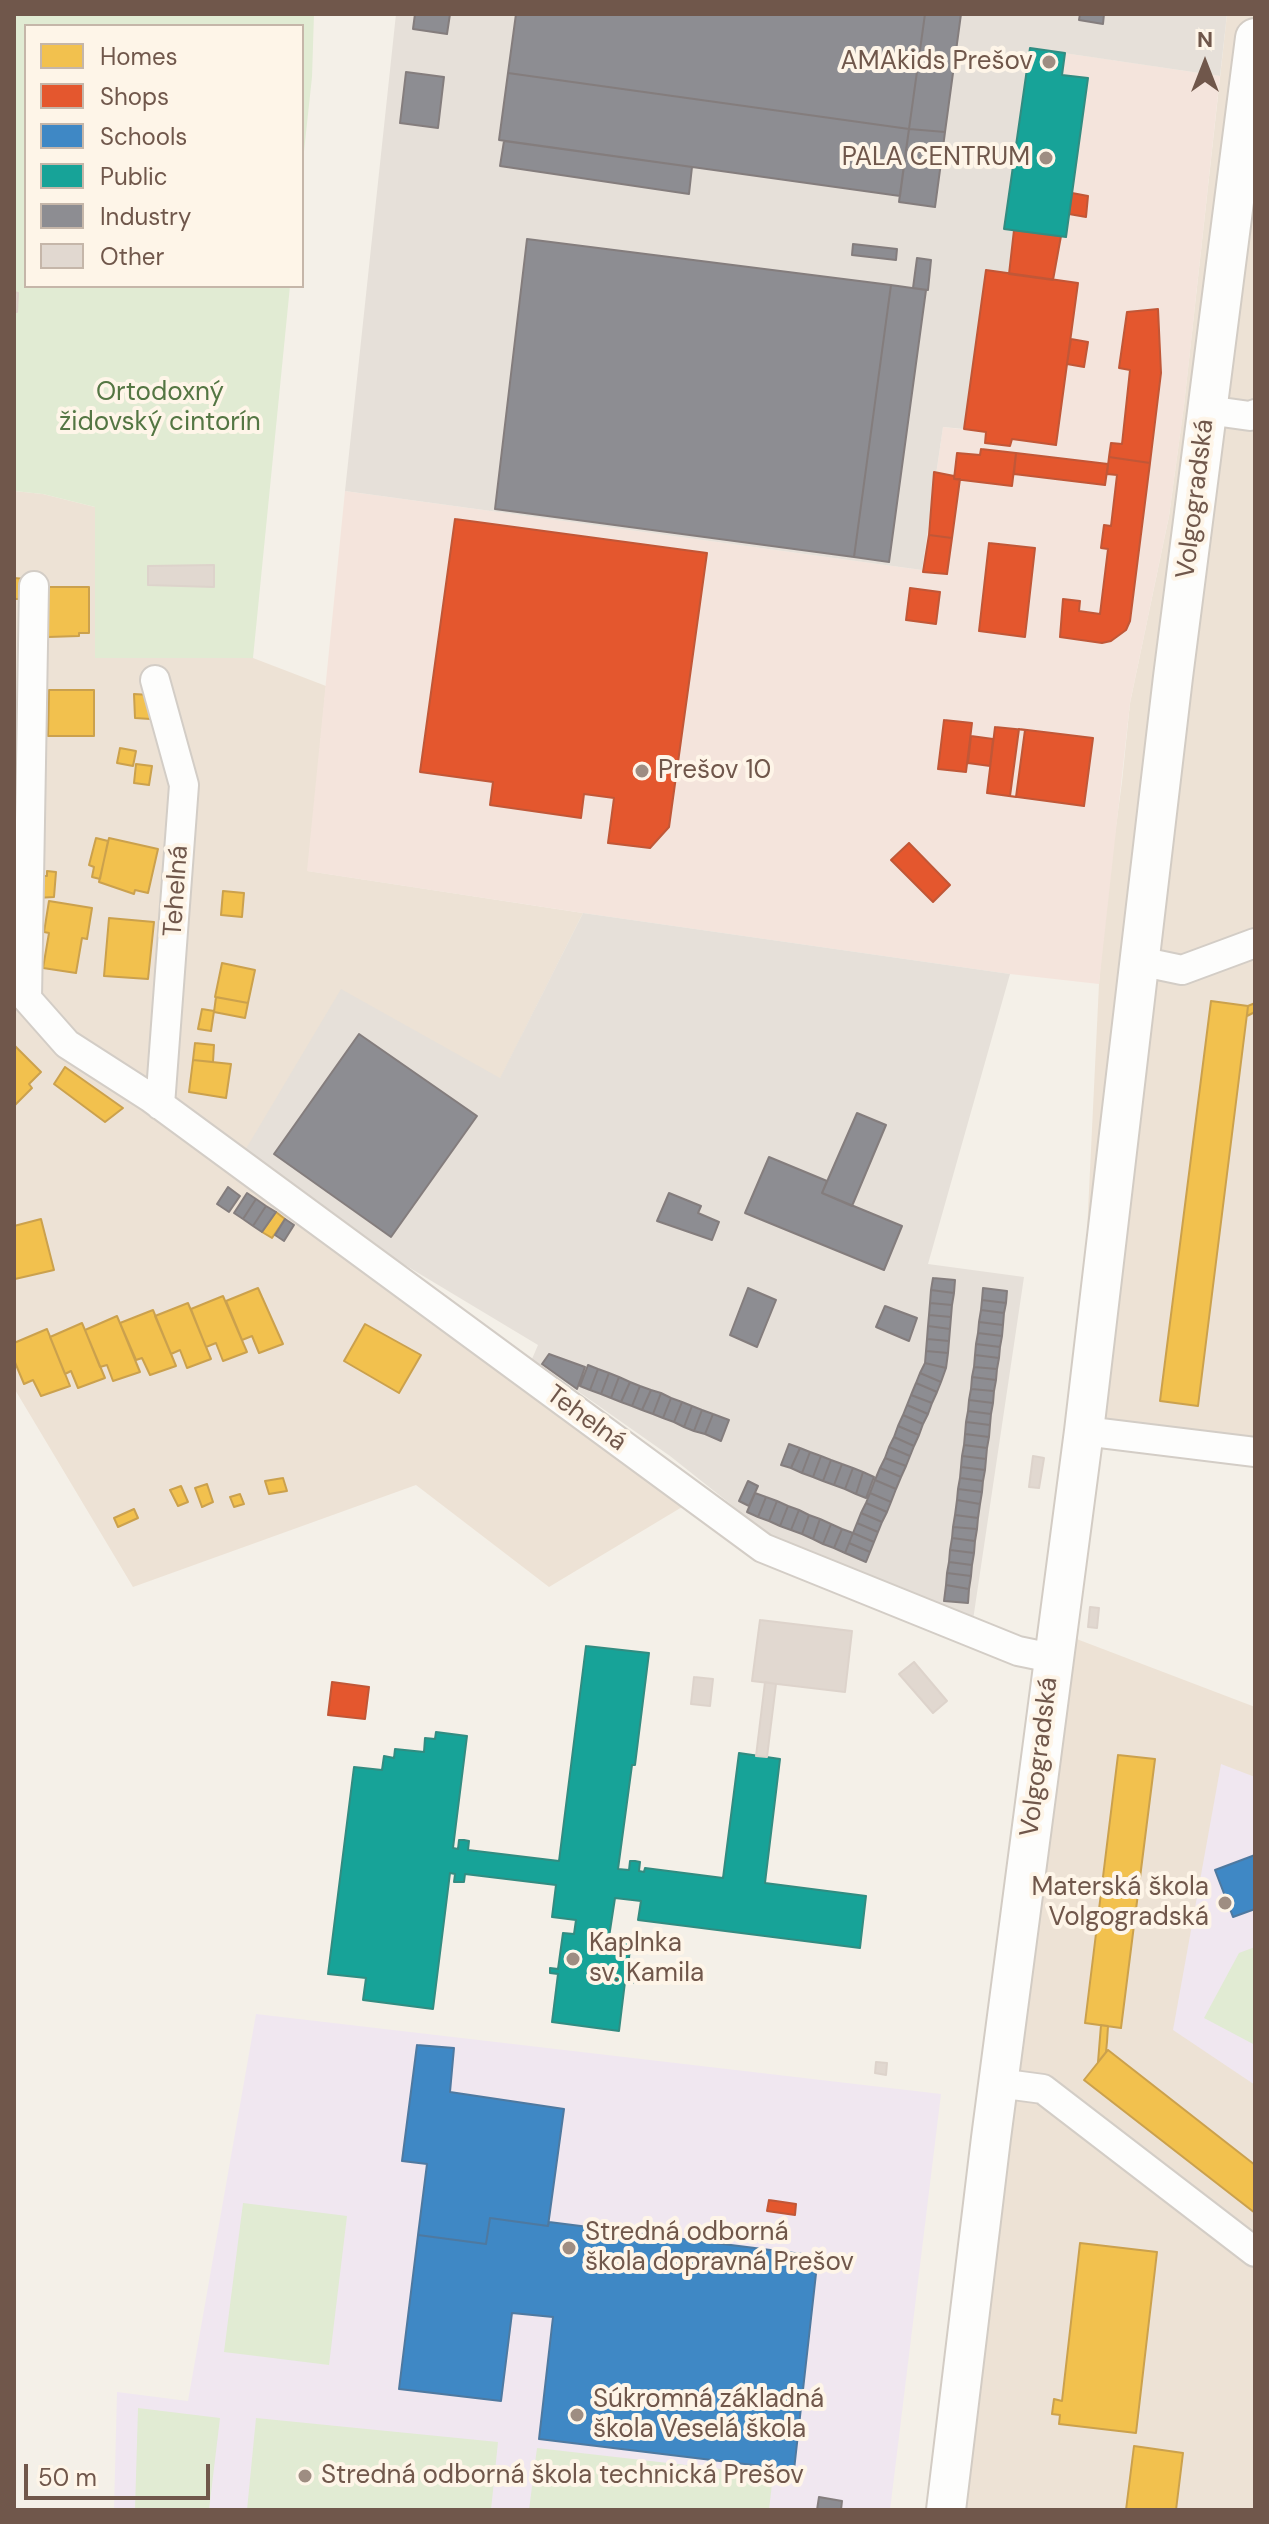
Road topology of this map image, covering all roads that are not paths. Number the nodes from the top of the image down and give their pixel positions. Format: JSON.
{"nodes":[{"id":1,"x":1255,"y":38,"type":"edge"},
{"id":2,"x":1207,"y":410,"type":"junction"},
{"id":3,"x":1255,"y":414,"type":"edge"},
{"id":4,"x":34,"y":586,"type":"dead end"},
{"id":5,"x":155,"y":680,"type":"dead end"},
{"id":6,"x":1255,"y":943,"type":"edge"},
{"id":7,"x":1139,"y":961,"type":"junction"},
{"id":8,"x":21,"y":991,"type":"edge"},
{"id":9,"x":160,"y":1105,"type":"junction"},
{"id":10,"x":1084,"y":1431,"type":"junction"},
{"id":11,"x":1255,"y":1452,"type":"edge"},
{"id":12,"x":1052,"y":1658,"type":"junction"},
{"id":13,"x":998,"y":2083,"type":"junction"},
{"id":14,"x":1255,"y":2252,"type":"edge"},
{"id":15,"x":946,"y":2510,"type":"edge"}],
"edges":[{"from":1,"to":2,"type":"street","name":"Volgogradská"},
{"from":2,"to":3,"type":"street"},
{"from":2,"to":7,"type":"street","name":"Volgogradská"},
{"from":4,"to":8,"type":"street","name":"Tehelná"},
{"from":5,"to":9,"type":"street","name":"Tehelná"},
{"from":6,"to":7,"type":"street"},
{"from":7,"to":10,"type":"street","name":"Volgogradská"},
{"from":8,"to":9,"type":"street","name":"Tehelná"},
{"from":9,"to":12,"type":"street","name":"Tehelná"},
{"from":10,"to":11,"type":"street"},
{"from":10,"to":12,"type":"street","name":"Volgogradská"},
{"from":12,"to":13,"type":"street","name":"Volgogradská"},
{"from":13,"to":14,"type":"street"},
{"from":13,"to":15,"type":"street","name":"Volgogradská"}]}
